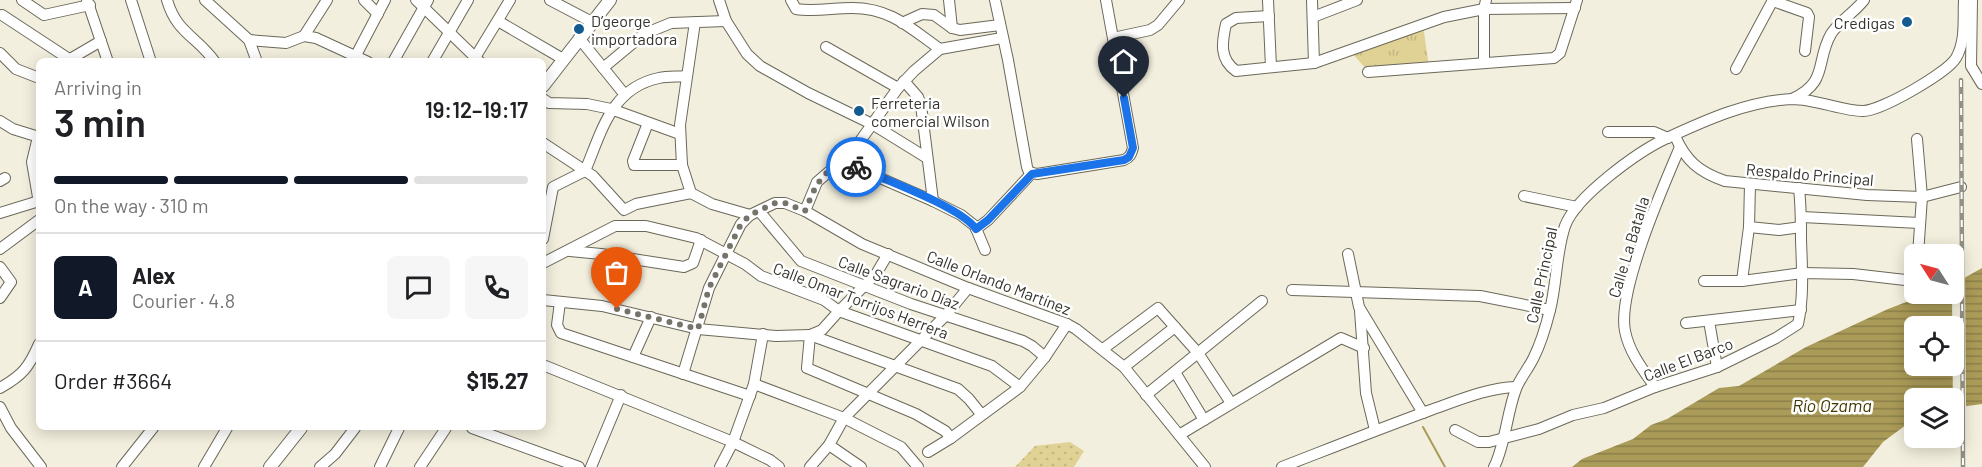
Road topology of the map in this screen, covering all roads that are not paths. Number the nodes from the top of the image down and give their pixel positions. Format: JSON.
{"nodes":[{"id":1,"x":22,"y":0,"type":"edge"},
{"id":2,"x":131,"y":0,"type":"edge"},
{"id":3,"x":167,"y":0,"type":"edge"},
{"id":4,"x":327,"y":0,"type":"edge"},
{"id":5,"x":364,"y":0,"type":"edge"},
{"id":6,"x":385,"y":0,"type":"edge"},
{"id":7,"x":468,"y":0,"type":"edge"},
{"id":8,"x":510,"y":0,"type":"edge"},
{"id":9,"x":550,"y":0,"type":"edge"},
{"id":10,"x":610,"y":0,"type":"edge"},
{"id":11,"x":719,"y":0,"type":"edge"},
{"id":12,"x":791,"y":0,"type":"edge"},
{"id":13,"x":949,"y":0,"type":"edge"},
{"id":14,"x":995,"y":0,"type":"edge"},
{"id":15,"x":1106,"y":0,"type":"edge"},
{"id":16,"x":1179,"y":0,"type":"edge"},
{"id":17,"x":1268,"y":0,"type":"edge"},
{"id":18,"x":1312,"y":0,"type":"edge"},
{"id":19,"x":1357,"y":0,"type":"edge"},
{"id":20,"x":1773,"y":0,"type":"edge"},
{"id":21,"x":1864,"y":0,"type":"edge"},
{"id":22,"x":1964,"y":0,"type":"edge"},
{"id":23,"x":1972,"y":0,"type":"edge"},
{"id":24,"x":210,"y":2,"type":"edge"},
{"id":25,"x":89,"y":3,"type":"edge"},
{"id":26,"x":422,"y":3,"type":"edge"},
{"id":27,"x":1529,"y":4,"type":"edge"},
{"id":28,"x":1576,"y":4,"type":"edge"},
{"id":29,"x":1485,"y":5,"type":"edge"},
{"id":30,"x":378,"y":14,"type":"junction"},
{"id":31,"x":2,"y":15,"type":"dead end"},
{"id":32,"x":1269,"y":15,"type":"junction"},
{"id":33,"x":1313,"y":17,"type":"junction"},
{"id":34,"x":498,"y":21,"type":"junction"},
{"id":35,"x":726,"y":21,"type":"junction"},
{"id":36,"x":592,"y":22,"type":"junction"},
{"id":37,"x":695,"y":22,"type":"junction"},
{"id":38,"x":902,"y":23,"type":"junction"},
{"id":39,"x":1000,"y":25,"type":"junction"},
{"id":40,"x":952,"y":28,"type":"junction"},
{"id":41,"x":449,"y":32,"type":"junction"},
{"id":42,"x":304,"y":36,"type":"junction"},
{"id":43,"x":579,"y":38,"type":"junction"},
{"id":44,"x":1002,"y":38,"type":"junction"},
{"id":45,"x":1113,"y":38,"type":"junction"},
{"id":46,"x":249,"y":40,"type":"junction"},
{"id":47,"x":101,"y":41,"type":"junction"},
{"id":48,"x":826,"y":47,"type":"dead end"},
{"id":49,"x":940,"y":49,"type":"junction"},
{"id":50,"x":1804,"y":51,"type":"dead end"},
{"id":51,"x":0,"y":53,"type":"edge"},
{"id":52,"x":64,"y":58,"type":"edge"},
{"id":53,"x":71,"y":58,"type":"edge"},
{"id":54,"x":107,"y":58,"type":"edge"},
{"id":55,"x":150,"y":58,"type":"edge"},
{"id":56,"x":212,"y":58,"type":"edge"},
{"id":57,"x":256,"y":58,"type":"edge"},
{"id":58,"x":352,"y":58,"type":"edge"},
{"id":59,"x":355,"y":58,"type":"edge"},
{"id":60,"x":395,"y":58,"type":"edge"},
{"id":61,"x":434,"y":58,"type":"edge"},
{"id":62,"x":474,"y":58,"type":"edge"},
{"id":63,"x":477,"y":58,"type":"edge"},
{"id":64,"x":563,"y":59,"type":"junction"},
{"id":65,"x":1484,"y":62,"type":"junction"},
{"id":66,"x":1314,"y":63,"type":"junction"},
{"id":67,"x":1271,"y":67,"type":"junction"},
{"id":68,"x":603,"y":68,"type":"junction"},
{"id":69,"x":1736,"y":69,"type":"dead end"},
{"id":70,"x":1368,"y":72,"type":"dead end"},
{"id":71,"x":687,"y":76,"type":"junction"},
{"id":72,"x":36,"y":77,"type":"edge"},
{"id":73,"x":546,"y":82,"type":"edge"},
{"id":74,"x":901,"y":84,"type":"junction"},
{"id":75,"x":1982,"y":84,"type":"edge"},
{"id":76,"x":625,"y":95,"type":"junction"},
{"id":77,"x":1792,"y":99,"type":"junction"},
{"id":78,"x":546,"y":101,"type":"edge"},
{"id":79,"x":611,"y":108,"type":"junction"},
{"id":80,"x":0,"y":121,"type":"edge"},
{"id":81,"x":648,"y":123,"type":"junction"},
{"id":82,"x":872,"y":124,"type":"junction"},
{"id":83,"x":1608,"y":132,"type":"dead end"},
{"id":84,"x":680,"y":134,"type":"junction"},
{"id":85,"x":36,"y":136,"type":"edge"},
{"id":86,"x":1672,"y":137,"type":"junction"},
{"id":87,"x":1917,"y":140,"type":"dead end"},
{"id":88,"x":36,"y":145,"type":"edge"},
{"id":89,"x":546,"y":145,"type":"edge"},
{"id":90,"x":1680,"y":147,"type":"junction"},
{"id":91,"x":927,"y":158,"type":"junction"},
{"id":92,"x":841,"y":161,"type":"junction"},
{"id":93,"x":682,"y":165,"type":"junction"},
{"id":94,"x":585,"y":171,"type":"junction"},
{"id":95,"x":1035,"y":174,"type":"junction"},
{"id":96,"x":36,"y":184,"type":"edge"},
{"id":97,"x":548,"y":184,"type":"edge"},
{"id":98,"x":1750,"y":184,"type":"junction"},
{"id":99,"x":1961,"y":187,"type":"dead end"},
{"id":100,"x":1799,"y":188,"type":"junction"},
{"id":101,"x":691,"y":193,"type":"junction"},
{"id":102,"x":1524,"y":196,"type":"dead end"},
{"id":103,"x":1922,"y":197,"type":"junction"},
{"id":104,"x":933,"y":201,"type":"junction"},
{"id":105,"x":36,"y":202,"type":"edge"},
{"id":106,"x":546,"y":206,"type":"edge"},
{"id":107,"x":1577,"y":207,"type":"junction"},
{"id":108,"x":624,"y":210,"type":"junction"},
{"id":109,"x":805,"y":211,"type":"junction"},
{"id":110,"x":0,"y":213,"type":"edge"},
{"id":111,"x":755,"y":213,"type":"junction"},
{"id":112,"x":36,"y":222,"type":"edge"},
{"id":113,"x":1802,"y":222,"type":"junction"},
{"id":114,"x":1920,"y":223,"type":"junction"},
{"id":115,"x":615,"y":226,"type":"junction"},
{"id":116,"x":1749,"y":227,"type":"junction"},
{"id":117,"x":976,"y":229,"type":"junction"},
{"id":118,"x":701,"y":240,"type":"junction"},
{"id":119,"x":1919,"y":244,"type":"edge"},
{"id":120,"x":0,"y":249,"type":"edge"},
{"id":121,"x":569,"y":250,"type":"junction"},
{"id":122,"x":985,"y":250,"type":"dead end"},
{"id":123,"x":725,"y":253,"type":"junction"},
{"id":124,"x":888,"y":254,"type":"junction"},
{"id":125,"x":1348,"y":254,"type":"dead end"},
{"id":126,"x":546,"y":262,"type":"edge"},
{"id":127,"x":0,"y":267,"type":"edge"},
{"id":128,"x":1802,"y":273,"type":"junction"},
{"id":129,"x":1904,"y":280,"type":"edge"},
{"id":130,"x":1704,"y":281,"type":"dead end"},
{"id":131,"x":1742,"y":281,"type":"junction"},
{"id":132,"x":864,"y":286,"type":"junction"},
{"id":133,"x":968,"y":288,"type":"junction"},
{"id":134,"x":1292,"y":290,"type":"dead end"},
{"id":135,"x":1355,"y":293,"type":"junction"},
{"id":136,"x":0,"y":298,"type":"edge"},
{"id":137,"x":546,"y":300,"type":"edge"},
{"id":138,"x":560,"y":302,"type":"junction"},
{"id":139,"x":1262,"y":302,"type":"dead end"},
{"id":140,"x":1359,"y":307,"type":"junction"},
{"id":141,"x":1550,"y":310,"type":"junction"},
{"id":142,"x":1801,"y":310,"type":"junction"},
{"id":143,"x":839,"y":311,"type":"junction"},
{"id":144,"x":946,"y":315,"type":"junction"},
{"id":145,"x":651,"y":317,"type":"junction"},
{"id":146,"x":1709,"y":321,"type":"junction"},
{"id":147,"x":1067,"y":324,"type":"junction"},
{"id":148,"x":1686,"y":324,"type":"dead end"},
{"id":149,"x":1175,"y":327,"type":"junction"},
{"id":150,"x":698,"y":329,"type":"junction"},
{"id":151,"x":763,"y":334,"type":"junction"},
{"id":152,"x":810,"y":335,"type":"junction"},
{"id":153,"x":922,"y":340,"type":"junction"},
{"id":154,"x":1364,"y":348,"type":"junction"},
{"id":155,"x":1103,"y":349,"type":"junction"},
{"id":156,"x":36,"y":351,"type":"edge"},
{"id":157,"x":1198,"y":353,"type":"junction"},
{"id":158,"x":633,"y":357,"type":"junction"},
{"id":159,"x":1045,"y":357,"type":"junction"},
{"id":160,"x":546,"y":366,"type":"edge"},
{"id":161,"x":896,"y":366,"type":"junction"},
{"id":162,"x":1124,"y":367,"type":"junction"},
{"id":163,"x":1717,"y":367,"type":"junction"},
{"id":164,"x":1175,"y":372,"type":"junction"},
{"id":165,"x":683,"y":374,"type":"junction"},
{"id":166,"x":754,"y":384,"type":"junction"},
{"id":167,"x":1020,"y":387,"type":"junction"},
{"id":168,"x":1516,"y":387,"type":"junction"},
{"id":169,"x":1655,"y":387,"type":"junction"},
{"id":170,"x":0,"y":388,"type":"edge"},
{"id":171,"x":869,"y":393,"type":"junction"},
{"id":172,"x":621,"y":395,"type":"junction"},
{"id":173,"x":1146,"y":395,"type":"junction"},
{"id":174,"x":750,"y":396,"type":"junction"},
{"id":175,"x":1231,"y":403,"type":"junction"},
{"id":176,"x":0,"y":407,"type":"edge"},
{"id":177,"x":1423,"y":413,"type":"junction"},
{"id":178,"x":981,"y":414,"type":"junction"},
{"id":179,"x":844,"y":418,"type":"junction"},
{"id":180,"x":1204,"y":420,"type":"junction"},
{"id":181,"x":151,"y":430,"type":"edge"},
{"id":182,"x":226,"y":430,"type":"edge"},
{"id":183,"x":299,"y":430,"type":"edge"},
{"id":184,"x":353,"y":430,"type":"edge"},
{"id":185,"x":398,"y":430,"type":"edge"},
{"id":186,"x":445,"y":430,"type":"edge"},
{"id":187,"x":477,"y":430,"type":"edge"},
{"id":188,"x":1376,"y":430,"type":"junction"},
{"id":189,"x":1455,"y":430,"type":"dead end"},
{"id":190,"x":1179,"y":435,"type":"junction"},
{"id":191,"x":951,"y":438,"type":"junction"},
{"id":192,"x":1502,"y":438,"type":"junction"},
{"id":193,"x":734,"y":442,"type":"junction"},
{"id":194,"x":829,"y":446,"type":"junction"},
{"id":195,"x":928,"y":452,"type":"dead end"},
{"id":196,"x":422,"y":466,"type":"edge"},
{"id":197,"x":41,"y":467,"type":"edge"},
{"id":198,"x":122,"y":467,"type":"edge"},
{"id":199,"x":204,"y":467,"type":"edge"},
{"id":200,"x":270,"y":467,"type":"edge"},
{"id":201,"x":320,"y":467,"type":"edge"},
{"id":202,"x":380,"y":467,"type":"edge"},
{"id":203,"x":579,"y":467,"type":"edge"},
{"id":204,"x":591,"y":467,"type":"edge"},
{"id":205,"x":720,"y":467,"type":"edge"},
{"id":206,"x":779,"y":467,"type":"edge"},
{"id":207,"x":810,"y":467,"type":"edge"},
{"id":208,"x":861,"y":467,"type":"edge"},
{"id":209,"x":918,"y":467,"type":"edge"},
{"id":210,"x":1204,"y":467,"type":"edge"},
{"id":211,"x":1282,"y":467,"type":"edge"},
{"id":212,"x":1494,"y":467,"type":"edge"}],
"edges":[{"from":1,"to":25,"type":"street"},
{"from":2,"to":55,"type":"street"},
{"from":3,"to":56,"type":"street"},
{"from":4,"to":42,"type":"street"},
{"from":5,"to":30,"type":"street"},
{"from":6,"to":30,"type":"street"},
{"from":7,"to":41,"type":"street"},
{"from":8,"to":34,"type":"street"},
{"from":9,"to":36,"type":"street"},
{"from":10,"to":36,"type":"main road"},
{"from":11,"to":35,"type":"street"},
{"from":12,"to":38,"type":"street"},
{"from":13,"to":40,"type":"street"},
{"from":14,"to":39,"type":"street"},
{"from":15,"to":45,"type":"street"},
{"from":16,"to":45,"type":"street"},
{"from":17,"to":32,"type":"street"},
{"from":18,"to":33,"type":"street"},
{"from":19,"to":33,"type":"street"},
{"from":20,"to":50,"type":"street"},
{"from":20,"to":69,"type":"street"},
{"from":21,"to":77,"type":"street"},
{"from":22,"to":77,"type":"street","name":"Calle Principal"},
{"from":23,"to":75,"type":"street"},
{"from":24,"to":46,"type":"street"},
{"from":25,"to":47,"type":"street"},
{"from":26,"to":41,"type":"street"},
{"from":26,"to":60,"type":"street"},
{"from":27,"to":28,"type":"street"},
{"from":27,"to":29,"type":"street"},
{"from":28,"to":65,"type":"street"},
{"from":29,"to":65,"type":"street"},
{"from":29,"to":66,"type":"street"},
{"from":30,"to":59,"type":"street"},
{"from":31,"to":52,"type":"street"},
{"from":32,"to":67,"type":"street"},
{"from":32,"to":67,"type":"street"},
{"from":33,"to":66,"type":"street"},
{"from":34,"to":63,"type":"street"},
{"from":34,"to":64,"type":"street"},
{"from":35,"to":37,"type":"street"},
{"from":35,"to":82,"type":"street"},
{"from":36,"to":43,"type":"main road"},
{"from":37,"to":68,"type":"street"},
{"from":37,"to":71,"type":"street"},
{"from":38,"to":40,"type":"street"},
{"from":38,"to":49,"type":"street"},
{"from":39,"to":40,"type":"street"},
{"from":39,"to":44,"type":"street"},
{"from":41,"to":61,"type":"street"},
{"from":41,"to":62,"type":"street"},
{"from":42,"to":46,"type":"street"},
{"from":42,"to":58,"type":"street"},
{"from":43,"to":64,"type":"main road"},
{"from":43,"to":68,"type":"street"},
{"from":44,"to":49,"type":"street"},
{"from":44,"to":95,"type":"street"},
{"from":45,"to":95,"type":"street"},
{"from":46,"to":57,"type":"street"},
{"from":47,"to":53,"type":"street"},
{"from":47,"to":54,"type":"street"},
{"from":48,"to":74,"type":"street"},
{"from":49,"to":74,"type":"street"},
{"from":51,"to":72,"type":"street"},
{"from":64,"to":73,"type":"main road"},
{"from":65,"to":70,"type":"street"},
{"from":66,"to":67,"type":"street"},
{"from":68,"to":76,"type":"street"},
{"from":71,"to":76,"type":"street"},
{"from":71,"to":84,"type":"street"},
{"from":74,"to":82,"type":"street"},
{"from":74,"to":91,"type":"street"},
{"from":76,"to":79,"type":"street"},
{"from":77,"to":86,"type":"street","name":"Calle Principal"},
{"from":78,"to":79,"type":"street"},
{"from":79,"to":81,"type":"street"},
{"from":79,"to":94,"type":"street"},
{"from":80,"to":85,"type":"street"},
{"from":81,"to":84,"type":"street"},
{"from":81,"to":93,"type":"street"},
{"from":82,"to":91,"type":"street"},
{"from":82,"to":92,"type":"street"},
{"from":83,"to":86,"type":"street"},
{"from":84,"to":93,"type":"street"},
{"from":86,"to":90,"type":"street","name":"Respaldo Principal"},
{"from":86,"to":107,"type":"street","name":"Calle Principal"},
{"from":87,"to":103,"type":"street"},
{"from":88,"to":96,"type":"street"},
{"from":89,"to":94,"type":"street"},
{"from":90,"to":98,"type":"street","name":"Respaldo Principal"},
{"from":90,"to":169,"type":"street","name":"Calle La Batalla"},
{"from":91,"to":104,"type":"street"},
{"from":92,"to":104,"type":"street"},
{"from":92,"to":109,"type":"street"},
{"from":93,"to":101,"type":"street"},
{"from":94,"to":97,"type":"street"},
{"from":94,"to":108,"type":"street"},
{"from":95,"to":117,"type":"street"},
{"from":97,"to":106,"type":"street"},
{"from":98,"to":100,"type":"street","name":"Respaldo Principal"},
{"from":98,"to":116,"type":"street"},
{"from":99,"to":103,"type":"street","name":"Respaldo Principal"},
{"from":100,"to":103,"type":"street","name":"Respaldo Principal"},
{"from":100,"to":113,"type":"street"},
{"from":101,"to":108,"type":"street"},
{"from":101,"to":111,"type":"street"},
{"from":102,"to":107,"type":"street"},
{"from":103,"to":114,"type":"street"},
{"from":104,"to":117,"type":"street"},
{"from":105,"to":110,"type":"street"},
{"from":107,"to":141,"type":"street","name":"Calle Principal"},
{"from":108,"to":115,"type":"street"},
{"from":109,"to":111,"type":"street","name":"Calle Orlando Martínez"},
{"from":109,"to":124,"type":"street","name":"Calle Orlando Martínez"},
{"from":111,"to":123,"type":"street"},
{"from":111,"to":132,"type":"street","name":"Calle Sagrario Díaz"},
{"from":112,"to":120,"type":"street"},
{"from":113,"to":114,"type":"street"},
{"from":113,"to":116,"type":"street"},
{"from":113,"to":128,"type":"street"},
{"from":114,"to":119,"type":"street"},
{"from":115,"to":118,"type":"street","name":"Calle Omar Torrijos Herrera"},
{"from":115,"to":121,"type":"street"},
{"from":116,"to":131,"type":"street"},
{"from":117,"to":122,"type":"street"},
{"from":118,"to":121,"type":"street"},
{"from":118,"to":123,"type":"street","name":"Calle Omar Torrijos Herrera"},
{"from":121,"to":126,"type":"street"},
{"from":123,"to":143,"type":"street","name":"Calle Omar Torrijos Herrera"},
{"from":123,"to":150,"type":"street"},
{"from":124,"to":132,"type":"street"},
{"from":124,"to":133,"type":"street","name":"Calle Orlando Martínez"},
{"from":125,"to":135,"type":"street"},
{"from":127,"to":136,"type":"street"},
{"from":128,"to":129,"type":"street"},
{"from":128,"to":131,"type":"street"},
{"from":128,"to":142,"type":"street"},
{"from":130,"to":131,"type":"street"},
{"from":132,"to":143,"type":"street"},
{"from":132,"to":144,"type":"street","name":"Calle Sagrario Díaz"},
{"from":133,"to":144,"type":"street"},
{"from":133,"to":147,"type":"street","name":"Calle Orlando Martínez"},
{"from":134,"to":135,"type":"street"},
{"from":135,"to":140,"type":"street"},
{"from":135,"to":141,"type":"street"},
{"from":137,"to":138,"type":"street"},
{"from":138,"to":145,"type":"street"},
{"from":138,"to":158,"type":"street"},
{"from":139,"to":157,"type":"street"},
{"from":140,"to":154,"type":"street"},
{"from":140,"to":177,"type":"street"},
{"from":141,"to":168,"type":"street","name":"Calle Principal"},
{"from":142,"to":146,"type":"street"},
{"from":142,"to":163,"type":"street","name":"Calle El Barco"},
{"from":143,"to":152,"type":"street"},
{"from":143,"to":153,"type":"street","name":"Calle Omar Torrijos Herrera"},
{"from":144,"to":153,"type":"street"},
{"from":144,"to":159,"type":"street","name":"Calle Sagrario Díaz"},
{"from":145,"to":150,"type":"street"},
{"from":145,"to":158,"type":"street"},
{"from":146,"to":148,"type":"street"},
{"from":146,"to":163,"type":"street"},
{"from":147,"to":155,"type":"street","name":"Calle Orlando Martínez"},
{"from":147,"to":159,"type":"street"},
{"from":149,"to":155,"type":"street"},
{"from":149,"to":157,"type":"street"},
{"from":149,"to":162,"type":"street"},
{"from":150,"to":151,"type":"street"},
{"from":150,"to":165,"type":"street"},
{"from":151,"to":152,"type":"street"},
{"from":151,"to":166,"type":"street"},
{"from":152,"to":161,"type":"street"},
{"from":152,"to":171,"type":"street"},
{"from":153,"to":161,"type":"street"},
{"from":153,"to":167,"type":"street","name":"Calle Omar Torrijos Herrera"},
{"from":154,"to":175,"type":"street"},
{"from":154,"to":188,"type":"street"},
{"from":155,"to":162,"type":"street","name":"Calle Orlando Martínez"},
{"from":156,"to":170,"type":"street"},
{"from":157,"to":164,"type":"street"},
{"from":157,"to":175,"type":"street"},
{"from":158,"to":165,"type":"street"},
{"from":159,"to":167,"type":"street"},
{"from":160,"to":172,"type":"street"},
{"from":161,"to":171,"type":"street"},
{"from":161,"to":178,"type":"street"},
{"from":162,"to":173,"type":"street","name":"Calle Orlando Martínez"},
{"from":163,"to":169,"type":"street","name":"Calle El Barco"},
{"from":164,"to":173,"type":"street"},
{"from":164,"to":180,"type":"street"},
{"from":165,"to":174,"type":"street"},
{"from":166,"to":174,"type":"street"},
{"from":166,"to":179,"type":"street"},
{"from":167,"to":178,"type":"street"},
{"from":168,"to":177,"type":"street"},
{"from":168,"to":192,"type":"street","name":"Calle Principal"},
{"from":169,"to":192,"type":"street","name":"Calle El Barco"},
{"from":171,"to":179,"type":"street"},
{"from":171,"to":191,"type":"street"},
{"from":172,"to":193,"type":"street"},
{"from":172,"to":204,"type":"street"},
{"from":173,"to":190,"type":"street","name":"Calle Orlando Martínez"},
{"from":174,"to":193,"type":"street"},
{"from":175,"to":180,"type":"street"},
{"from":176,"to":197,"type":"street"},
{"from":177,"to":188,"type":"street"},
{"from":178,"to":191,"type":"street"},
{"from":179,"to":194,"type":"street"},
{"from":179,"to":209,"type":"street"},
{"from":180,"to":190,"type":"street"},
{"from":181,"to":198,"type":"street"},
{"from":182,"to":199,"type":"street"},
{"from":183,"to":200,"type":"main road"},
{"from":184,"to":201,"type":"street"},
{"from":185,"to":202,"type":"street"},
{"from":186,"to":196,"type":"street"},
{"from":187,"to":203,"type":"street"},
{"from":188,"to":211,"type":"street"},
{"from":189,"to":192,"type":"street","name":"Calle El Barco"},
{"from":190,"to":210,"type":"street","name":"Calle Orlando Martínez"},
{"from":191,"to":195,"type":"street"},
{"from":192,"to":212,"type":"street","name":"Calle Principal"},
{"from":193,"to":205,"type":"street"},
{"from":193,"to":206,"type":"street"},
{"from":194,"to":207,"type":"street"},
{"from":194,"to":208,"type":"street"}]}
